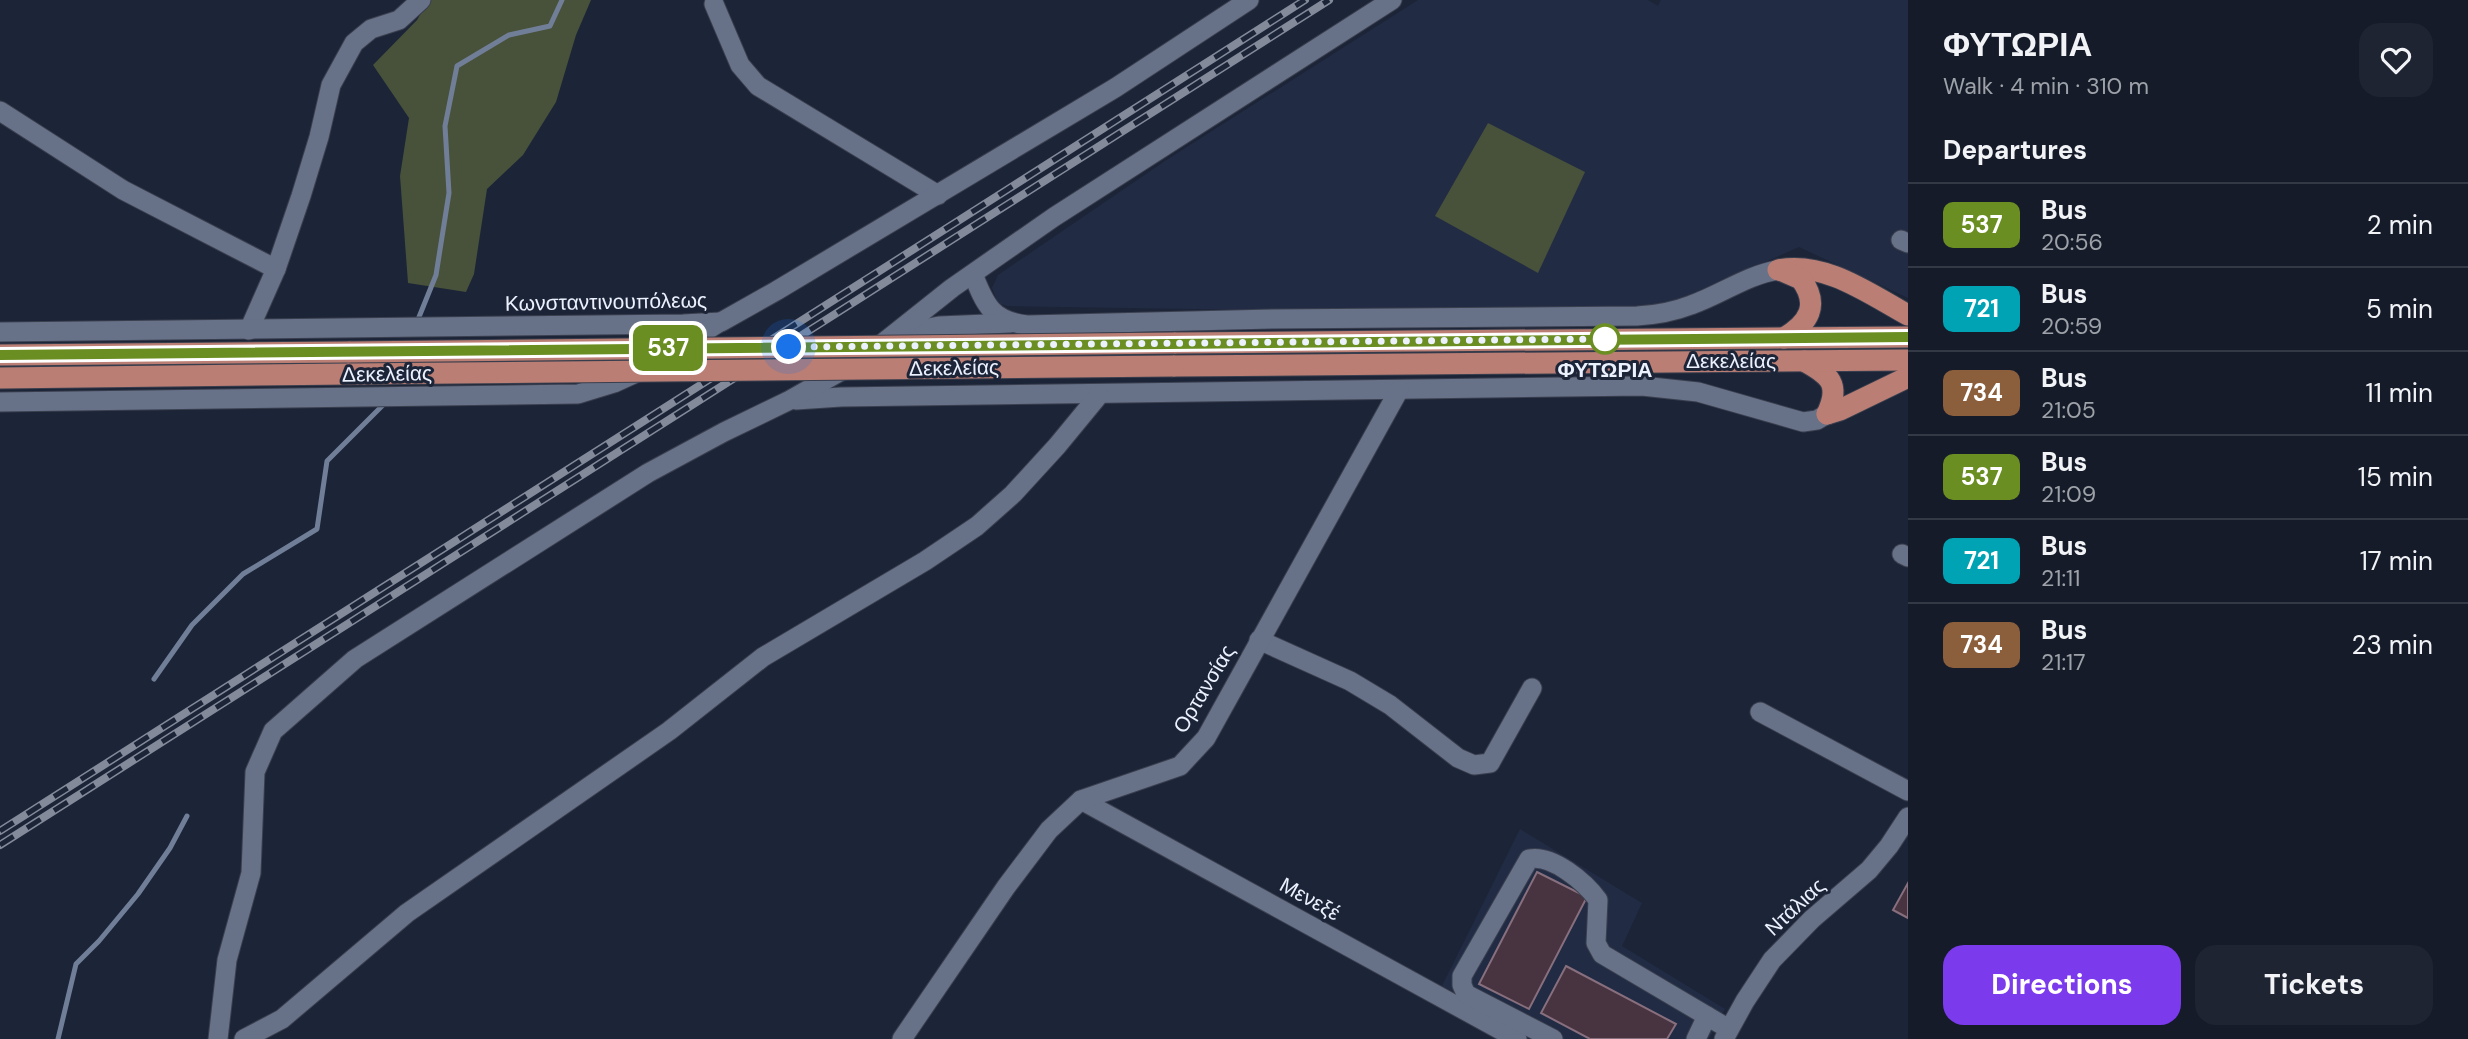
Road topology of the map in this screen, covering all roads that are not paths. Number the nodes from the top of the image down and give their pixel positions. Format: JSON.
{"nodes":[{"id":1,"x":421,"y":0,"type":"edge"},
{"id":2,"x":1249,"y":0,"type":"edge"},
{"id":3,"x":1392,"y":0,"type":"edge"},
{"id":4,"x":714,"y":4,"type":"dead end"},
{"id":5,"x":0,"y":111,"type":"edge"},
{"id":6,"x":938,"y":195,"type":"junction"},
{"id":7,"x":276,"y":269,"type":"junction"},
{"id":8,"x":1778,"y":270,"type":"junction"},
{"id":9,"x":973,"y":274,"type":"junction"},
{"id":10,"x":1908,"y":315,"type":"edge"},
{"id":11,"x":721,"y":322,"type":"junction"},
{"id":12,"x":1010,"y":323,"type":"junction"},
{"id":13,"x":624,"y":325,"type":"junction"},
{"id":14,"x":249,"y":330,"type":"junction"},
{"id":15,"x":0,"y":332,"type":"edge"},
{"id":16,"x":894,"y":334,"type":"junction"},
{"id":17,"x":1908,"y":337,"type":"edge"},
{"id":18,"x":1784,"y":338,"type":"junction"},
{"id":19,"x":0,"y":355,"type":"edge"},
{"id":20,"x":1908,"y":360,"type":"edge"},
{"id":21,"x":1804,"y":361,"type":"junction"},
{"id":22,"x":649,"y":368,"type":"junction"},
{"id":23,"x":1908,"y":377,"type":"edge"},
{"id":24,"x":0,"y":378,"type":"edge"},
{"id":25,"x":1399,"y":390,"type":"junction"},
{"id":26,"x":1098,"y":395,"type":"junction"},
{"id":27,"x":790,"y":400,"type":"junction"},
{"id":28,"x":0,"y":402,"type":"edge"},
{"id":29,"x":1827,"y":414,"type":"junction"},
{"id":30,"x":1259,"y":640,"type":"junction"},
{"id":31,"x":1532,"y":688,"type":"dead end"},
{"id":32,"x":1760,"y":712,"type":"dead end"},
{"id":33,"x":1908,"y":791,"type":"edge"},
{"id":34,"x":1082,"y":800,"type":"junction"},
{"id":35,"x":1908,"y":817,"type":"edge"},
{"id":36,"x":1707,"y":1016,"type":"junction"},
{"id":37,"x":1727,"y":1034,"type":"edge"},
{"id":38,"x":218,"y":1039,"type":"edge"},
{"id":39,"x":244,"y":1039,"type":"edge"},
{"id":40,"x":902,"y":1039,"type":"edge"},
{"id":41,"x":1517,"y":1039,"type":"edge"},
{"id":42,"x":1553,"y":1039,"type":"edge"},
{"id":43,"x":1696,"y":1039,"type":"edge"}],
"edges":[{"from":1,"to":7,"type":"street"},
{"from":2,"to":6,"type":"street","name":"Κωνσταντινουπόλεως"},
{"from":3,"to":9,"type":"street"},
{"from":4,"to":6,"type":"street"},
{"from":5,"to":7,"type":"street"},
{"from":6,"to":11,"type":"street","name":"Κωνσταντινουπόλεως"},
{"from":7,"to":14,"type":"street"},
{"from":8,"to":10,"type":"main road"},
{"from":8,"to":12,"type":"street"},
{"from":8,"to":18,"type":"main road"},
{"from":9,"to":12,"type":"street"},
{"from":9,"to":16,"type":"street"},
{"from":11,"to":13,"type":"street","name":"Κωνσταντινουπόλεως"},
{"from":11,"to":22,"type":"street"},
{"from":12,"to":16,"type":"street"},
{"from":13,"to":14,"type":"street","name":"Κωνσταντινουπόλεως"},
{"from":13,"to":22,"type":"street"},
{"from":14,"to":15,"type":"street","name":"Κωνσταντινουπόλεως"},
{"from":16,"to":27,"type":"street"},
{"from":17,"to":18,"type":"main road","name":"Δεκελείας"},
{"from":18,"to":19,"type":"main road","name":"Δεκελείας","bridge":true},
{"from":20,"to":21,"type":"main road","name":"Δεκελείας"},
{"from":21,"to":24,"type":"main road","name":"Δεκελείας","bridge":true},
{"from":21,"to":29,"type":"main road"},
{"from":22,"to":28,"type":"street"},
{"from":23,"to":29,"type":"main road"},
{"from":25,"to":26,"type":"street"},
{"from":25,"to":29,"type":"street"},
{"from":25,"to":30,"type":"street","name":"Ορτανσίας"},
{"from":26,"to":27,"type":"street"},
{"from":26,"to":39,"type":"street"},
{"from":27,"to":38,"type":"street"},
{"from":30,"to":31,"type":"street"},
{"from":30,"to":34,"type":"street","name":"Ορτανσίας"},
{"from":32,"to":33,"type":"street"},
{"from":34,"to":40,"type":"street","name":"Ορτανσίας"},
{"from":34,"to":41,"type":"street","name":"Μενεξέ"},
{"from":35,"to":37,"type":"street","name":"Ντάλιας"},
{"from":36,"to":37,"type":"street"},
{"from":36,"to":42,"type":"street"},
{"from":36,"to":43,"type":"street"}]}
